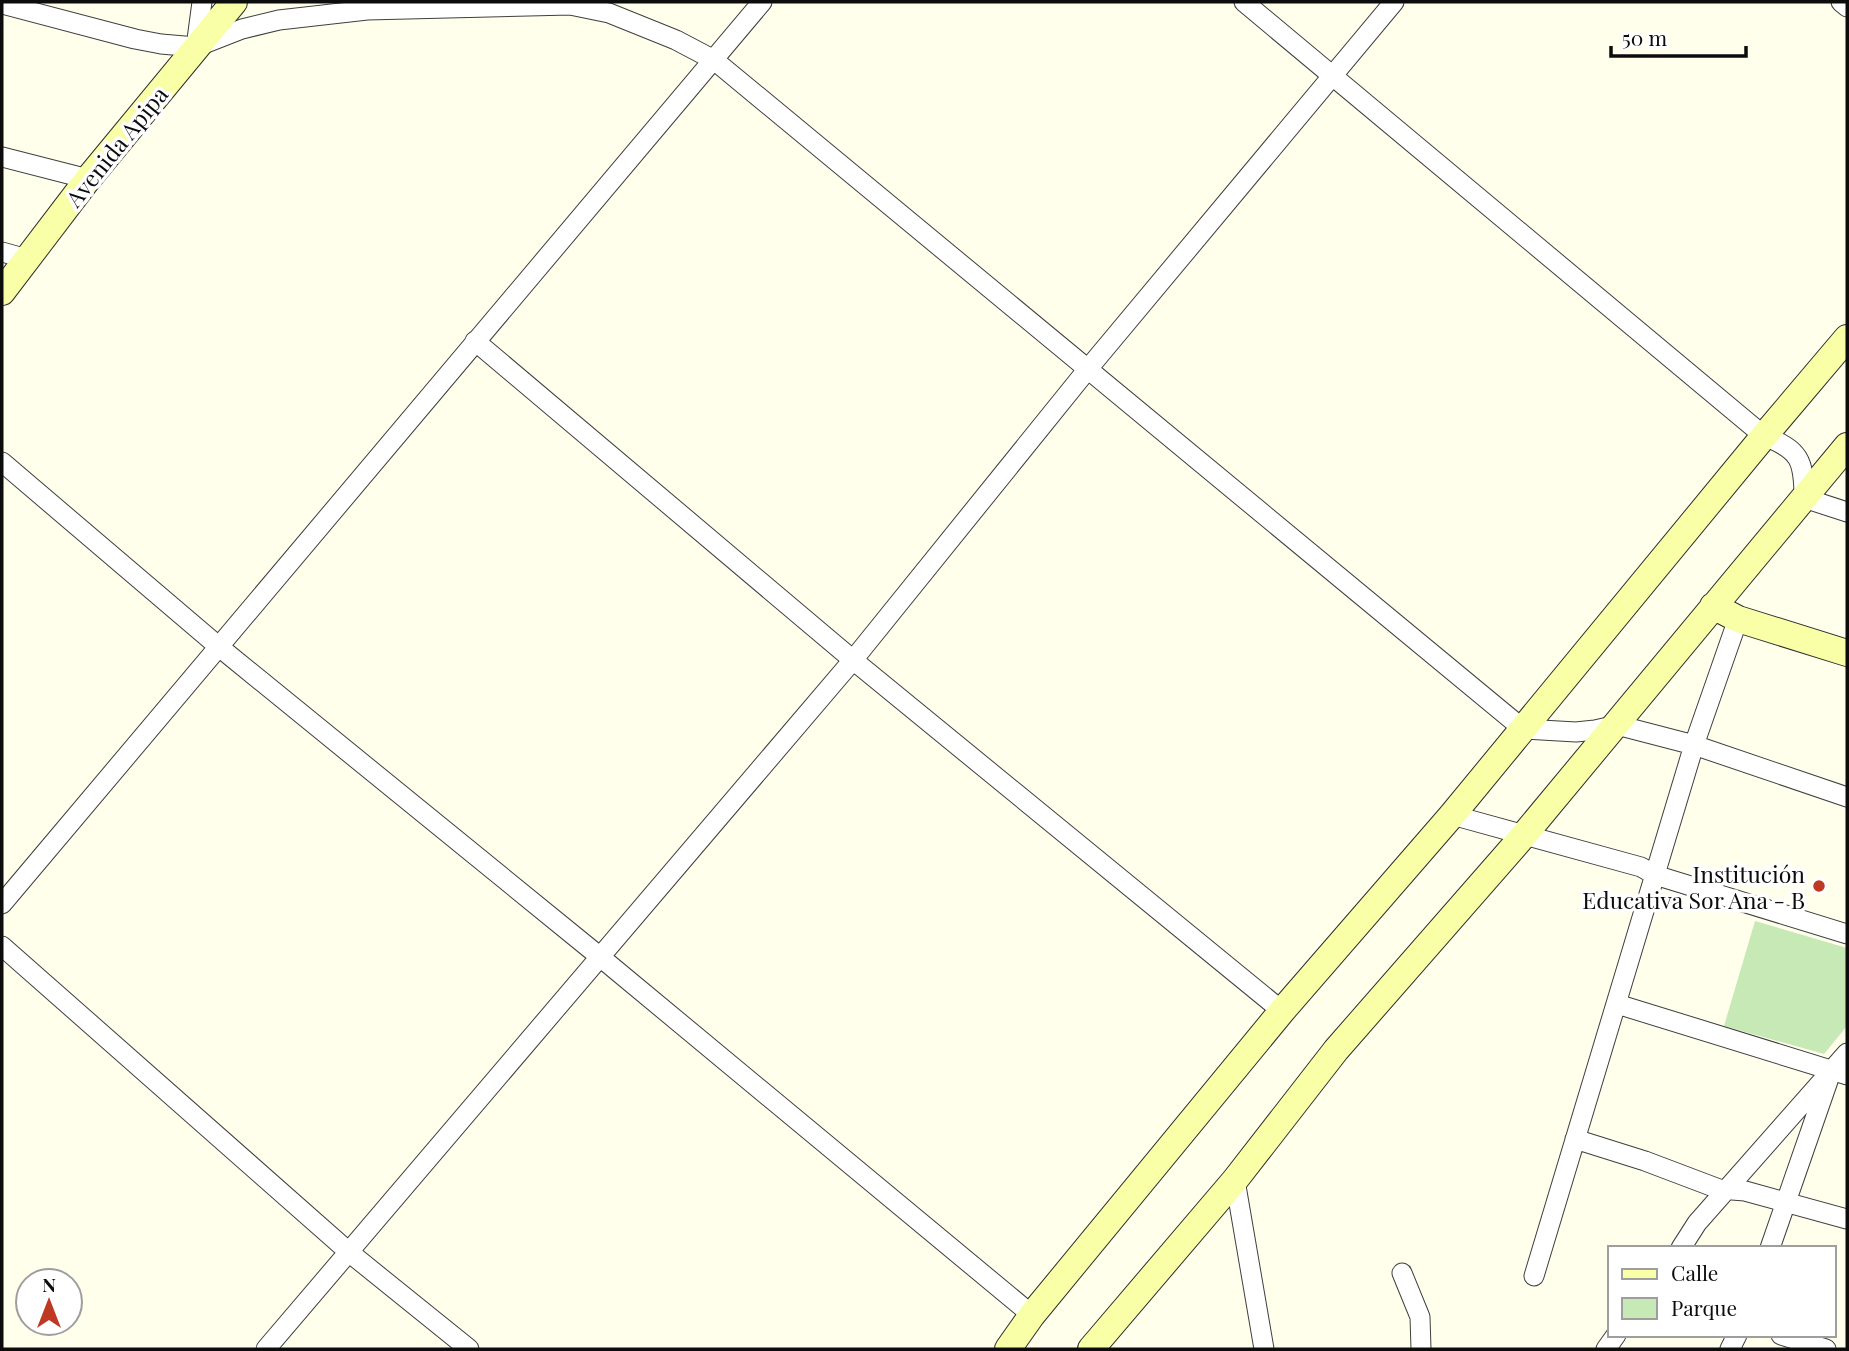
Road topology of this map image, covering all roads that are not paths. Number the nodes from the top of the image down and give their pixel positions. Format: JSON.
{"nodes":[{"id":1,"x":202,"y":2,"type":"edge"},
{"id":2,"x":234,"y":2,"type":"edge"},
{"id":3,"x":762,"y":2,"type":"edge"},
{"id":4,"x":1244,"y":2,"type":"edge"},
{"id":5,"x":1394,"y":2,"type":"edge"},
{"id":6,"x":1841,"y":2,"type":"edge"},
{"id":7,"x":2,"y":4,"type":"edge"},
{"id":8,"x":1847,"y":7,"type":"edge"},
{"id":9,"x":196,"y":47,"type":"junction"},
{"id":10,"x":714,"y":60,"type":"junction"},
{"id":11,"x":1333,"y":75,"type":"junction"},
{"id":12,"x":2,"y":157,"type":"edge"},
{"id":13,"x":88,"y":179,"type":"junction"},
{"id":14,"x":2,"y":252,"type":"edge"},
{"id":15,"x":27,"y":259,"type":"junction"},
{"id":16,"x":2,"y":292,"type":"edge"},
{"id":17,"x":1847,"y":338,"type":"edge"},
{"id":18,"x":475,"y":341,"type":"junction"},
{"id":19,"x":1087,"y":370,"type":"junction"},
{"id":20,"x":1764,"y":436,"type":"junction"},
{"id":21,"x":1847,"y":446,"type":"edge"},
{"id":22,"x":2,"y":462,"type":"edge"},
{"id":23,"x":1804,"y":498,"type":"junction"},
{"id":24,"x":1847,"y":512,"type":"edge"},
{"id":25,"x":1713,"y":606,"type":"junction"},
{"id":26,"x":1738,"y":620,"type":"junction"},
{"id":27,"x":218,"y":646,"type":"junction"},
{"id":28,"x":1847,"y":653,"type":"edge"},
{"id":29,"x":853,"y":660,"type":"junction"},
{"id":30,"x":1617,"y":724,"type":"junction"},
{"id":31,"x":1523,"y":729,"type":"junction"},
{"id":32,"x":1694,"y":745,"type":"junction"},
{"id":33,"x":1847,"y":797,"type":"edge"},
{"id":34,"x":1451,"y":815,"type":"junction"},
{"id":35,"x":1524,"y":835,"type":"junction"},
{"id":36,"x":1655,"y":875,"type":"junction"},
{"id":37,"x":2,"y":904,"type":"edge"},
{"id":38,"x":1847,"y":934,"type":"edge"},
{"id":39,"x":2,"y":946,"type":"edge"},
{"id":40,"x":599,"y":956,"type":"junction"},
{"id":41,"x":1616,"y":1004,"type":"junction"},
{"id":42,"x":1282,"y":1011,"type":"junction"},
{"id":43,"x":1847,"y":1053,"type":"edge"},
{"id":44,"x":1840,"y":1072,"type":"edge"},
{"id":45,"x":1576,"y":1139,"type":"junction"},
{"id":46,"x":1234,"y":1180,"type":"junction"},
{"id":47,"x":1728,"y":1189,"type":"junction"},
{"id":48,"x":1786,"y":1201,"type":"junction"},
{"id":49,"x":1847,"y":1219,"type":"edge"},
{"id":50,"x":1682,"y":1246,"type":"edge"},
{"id":51,"x":1771,"y":1246,"type":"edge"},
{"id":52,"x":350,"y":1253,"type":"junction"},
{"id":53,"x":1402,"y":1273,"type":"dead end"},
{"id":54,"x":1534,"y":1276,"type":"dead end"},
{"id":55,"x":1032,"y":1315,"type":"junction"},
{"id":56,"x":1787,"y":1337,"type":"edge"},
{"id":57,"x":266,"y":1349,"type":"edge"},
{"id":58,"x":469,"y":1349,"type":"edge"},
{"id":59,"x":1008,"y":1349,"type":"edge"},
{"id":60,"x":1091,"y":1349,"type":"edge"},
{"id":61,"x":1264,"y":1349,"type":"edge"},
{"id":62,"x":1421,"y":1349,"type":"edge"},
{"id":63,"x":1826,"y":1349,"type":"edge"}],
"edges":[{"from":1,"to":9,"type":"street"},
{"from":2,"to":9,"type":"street","name":"Avenida Apipa"},
{"from":3,"to":10,"type":"street"},
{"from":4,"to":11,"type":"street"},
{"from":5,"to":11,"type":"street"},
{"from":6,"to":8,"type":"street"},
{"from":7,"to":9,"type":"street"},
{"from":9,"to":10,"type":"street"},
{"from":9,"to":13,"type":"street","name":"Avenida Apipa"},
{"from":10,"to":18,"type":"street"},
{"from":10,"to":19,"type":"street"},
{"from":11,"to":19,"type":"street"},
{"from":11,"to":20,"type":"street"},
{"from":12,"to":13,"type":"street"},
{"from":13,"to":15,"type":"street","name":"Avenida Apipa"},
{"from":14,"to":15,"type":"street"},
{"from":15,"to":16,"type":"street","name":"Avenida Apipa"},
{"from":17,"to":20,"type":"street"},
{"from":18,"to":27,"type":"street"},
{"from":18,"to":29,"type":"street"},
{"from":19,"to":29,"type":"street"},
{"from":19,"to":31,"type":"street"},
{"from":20,"to":23,"type":"street"},
{"from":20,"to":31,"type":"street"},
{"from":21,"to":23,"type":"street"},
{"from":22,"to":27,"type":"street"},
{"from":23,"to":24,"type":"street"},
{"from":23,"to":25,"type":"street"},
{"from":25,"to":26,"type":"street"},
{"from":25,"to":30,"type":"street"},
{"from":26,"to":28,"type":"street"},
{"from":26,"to":32,"type":"street"},
{"from":27,"to":37,"type":"street"},
{"from":27,"to":40,"type":"street"},
{"from":29,"to":40,"type":"street"},
{"from":29,"to":42,"type":"street"},
{"from":30,"to":31,"type":"street"},
{"from":30,"to":32,"type":"street"},
{"from":30,"to":35,"type":"street"},
{"from":31,"to":34,"type":"street"},
{"from":32,"to":33,"type":"street"},
{"from":32,"to":36,"type":"street"},
{"from":34,"to":35,"type":"street"},
{"from":34,"to":42,"type":"street"},
{"from":35,"to":36,"type":"street"},
{"from":35,"to":46,"type":"street"},
{"from":36,"to":38,"type":"street"},
{"from":36,"to":41,"type":"street"},
{"from":39,"to":52,"type":"street"},
{"from":40,"to":52,"type":"street"},
{"from":40,"to":55,"type":"street"},
{"from":41,"to":44,"type":"street"},
{"from":41,"to":45,"type":"street"},
{"from":42,"to":55,"type":"street"},
{"from":43,"to":44,"type":"street"},
{"from":44,"to":47,"type":"street"},
{"from":44,"to":48,"type":"street"},
{"from":45,"to":47,"type":"street"},
{"from":45,"to":54,"type":"street"},
{"from":46,"to":60,"type":"street"},
{"from":46,"to":61,"type":"street"},
{"from":47,"to":48,"type":"street"},
{"from":47,"to":50,"type":"street"},
{"from":48,"to":49,"type":"street"},
{"from":48,"to":51,"type":"street"},
{"from":52,"to":57,"type":"street"},
{"from":52,"to":58,"type":"street"},
{"from":53,"to":62,"type":"street"},
{"from":55,"to":59,"type":"street"},
{"from":56,"to":63,"type":"street"}]}
